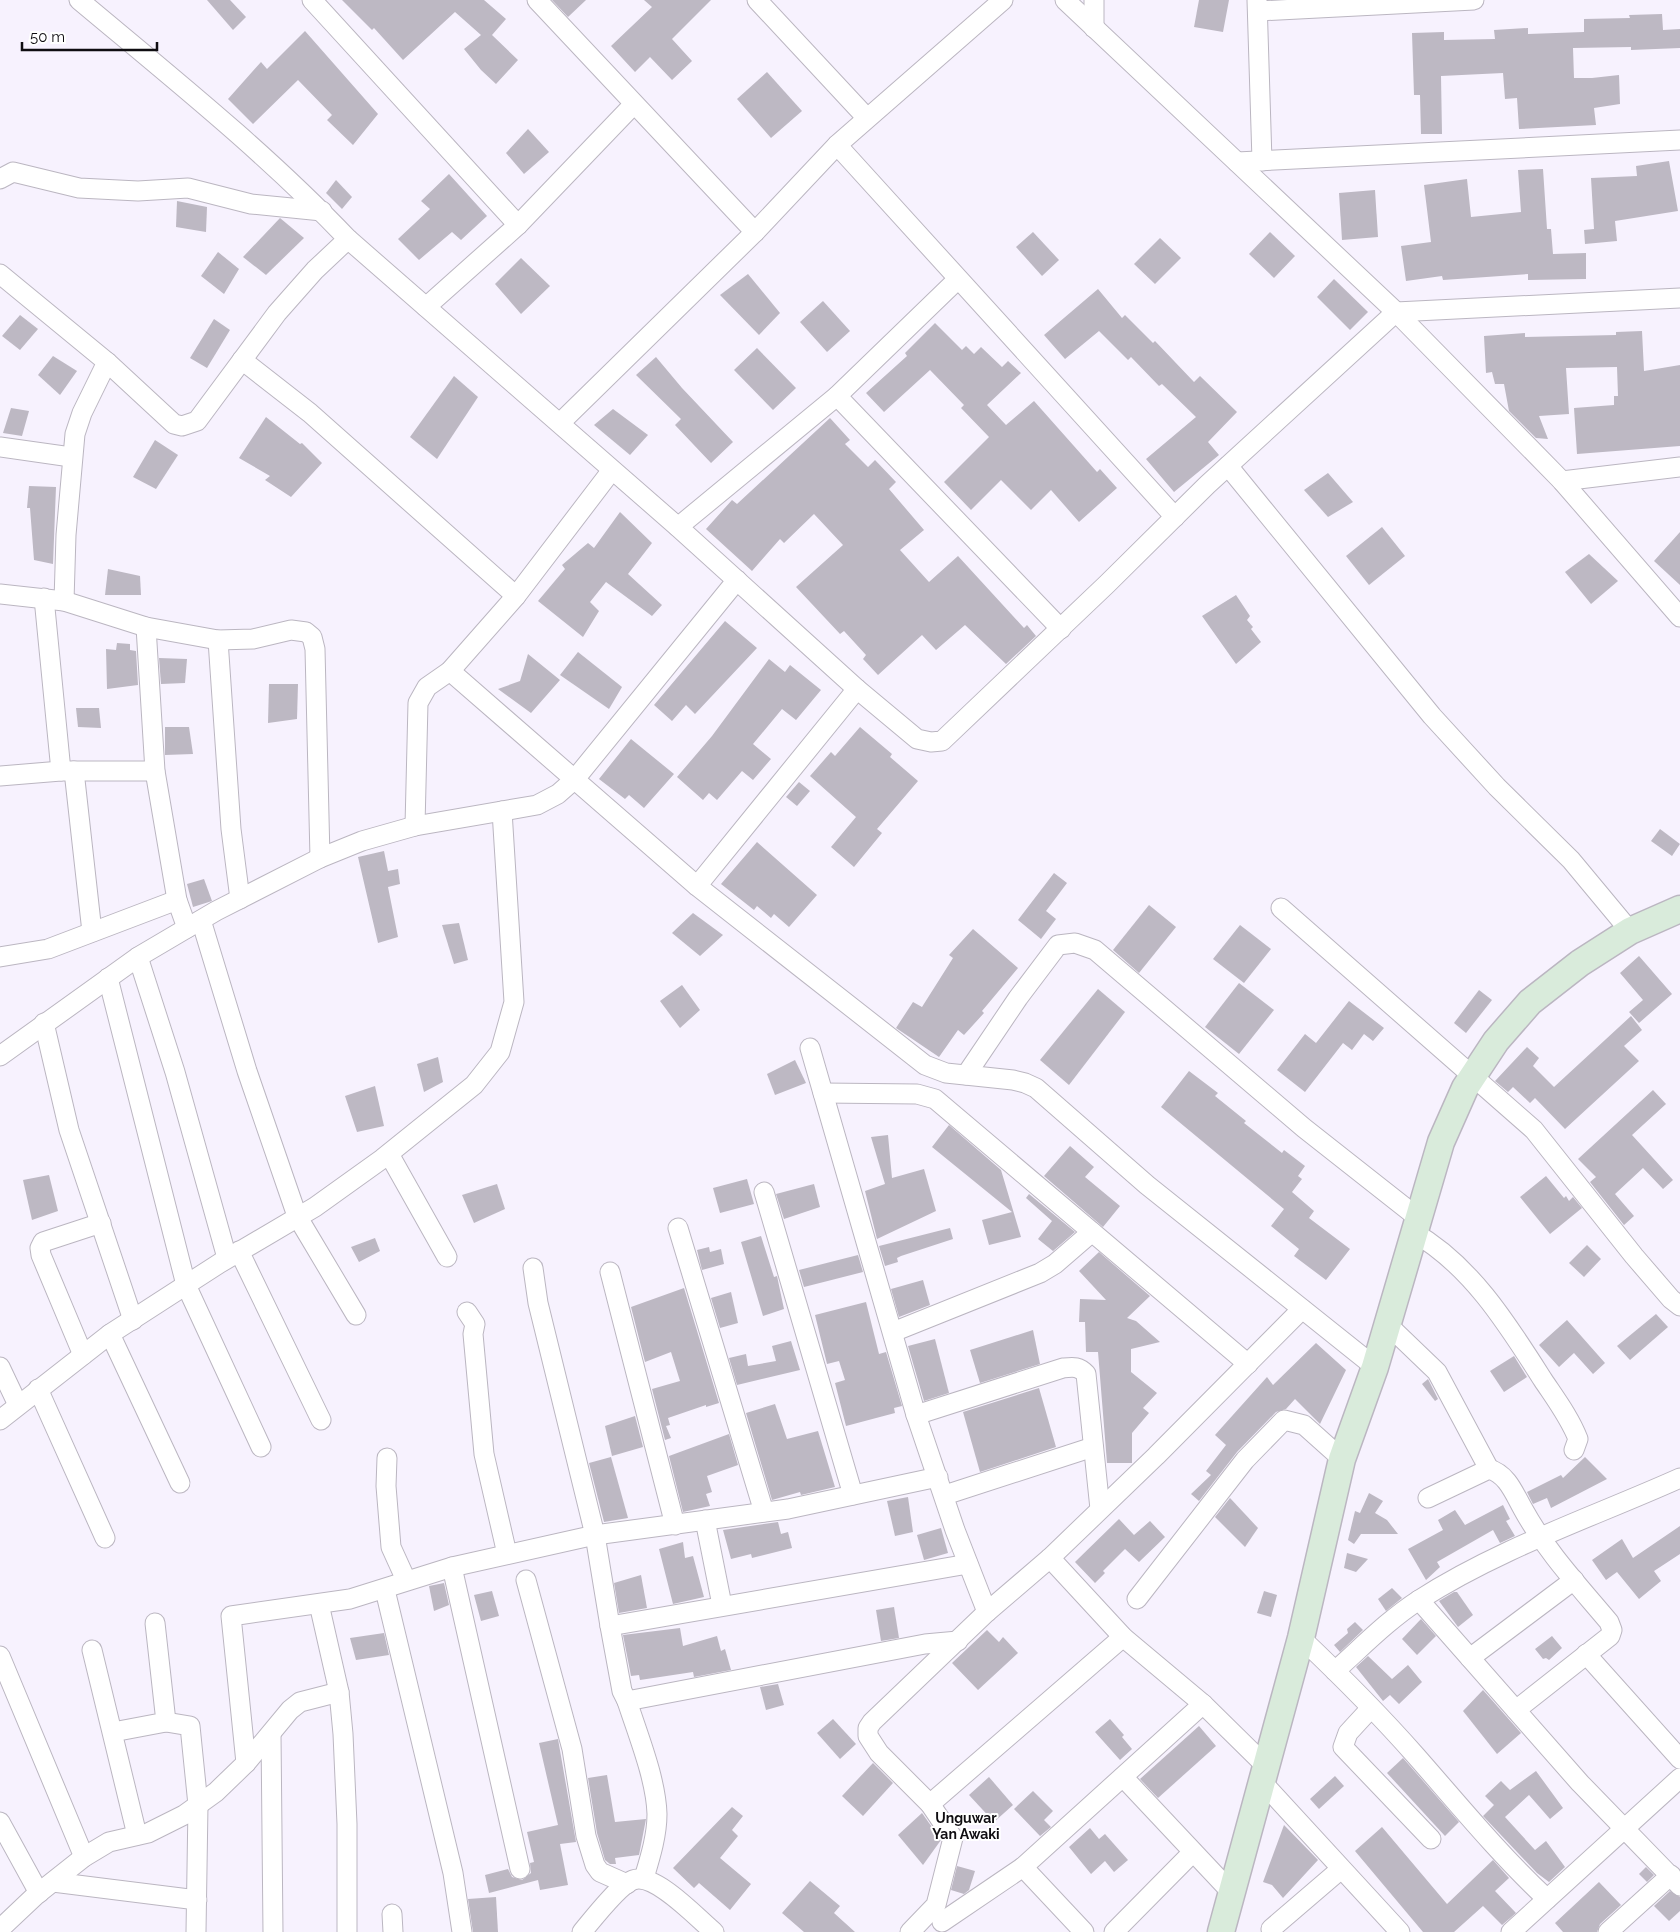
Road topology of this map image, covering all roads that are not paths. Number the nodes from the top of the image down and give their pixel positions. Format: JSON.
{"nodes":[{"id":1,"x":79,"y":0,"type":"edge"},
{"id":2,"x":312,"y":0,"type":"edge"},
{"id":3,"x":537,"y":0,"type":"edge"},
{"id":4,"x":758,"y":0,"type":"edge"},
{"id":5,"x":1003,"y":0,"type":"edge"},
{"id":6,"x":1064,"y":0,"type":"edge"},
{"id":7,"x":1094,"y":0,"type":"edge"},
{"id":8,"x":1462,"y":0,"type":"edge"},
{"id":9,"x":1258,"y":6,"type":"edge"},
{"id":10,"x":1094,"y":28,"type":"junction"},
{"id":11,"x":634,"y":104,"type":"junction"},
{"id":12,"x":866,"y":118,"type":"junction"},
{"id":13,"x":1680,"y":140,"type":"edge"},
{"id":14,"x":837,"y":145,"type":"junction"},
{"id":15,"x":1262,"y":161,"type":"junction"},
{"id":16,"x":1237,"y":162,"type":"junction"},
{"id":17,"x":0,"y":179,"type":"edge"},
{"id":18,"x":322,"y":211,"type":"junction"},
{"id":19,"x":518,"y":225,"type":"junction"},
{"id":20,"x":754,"y":232,"type":"junction"},
{"id":21,"x":348,"y":239,"type":"junction"},
{"id":22,"x":0,"y":274,"type":"edge"},
{"id":23,"x":958,"y":279,"type":"junction"},
{"id":24,"x":1680,"y":298,"type":"edge"},
{"id":25,"x":426,"y":307,"type":"junction"},
{"id":26,"x":1396,"y":312,"type":"junction"},
{"id":27,"x":242,"y":360,"type":"junction"},
{"id":28,"x":107,"y":362,"type":"junction"},
{"id":29,"x":837,"y":396,"type":"junction"},
{"id":30,"x":560,"y":423,"type":"junction"},
{"id":31,"x":0,"y":448,"type":"edge"},
{"id":32,"x":71,"y":457,"type":"junction"},
{"id":33,"x":1228,"y":466,"type":"junction"},
{"id":34,"x":1680,"y":467,"type":"edge"},
{"id":35,"x":612,"y":470,"type":"junction"},
{"id":36,"x":1562,"y":481,"type":"junction"},
{"id":37,"x":1175,"y":517,"type":"junction"},
{"id":38,"x":678,"y":527,"type":"junction"},
{"id":39,"x":737,"y":580,"type":"junction"},
{"id":40,"x":0,"y":594,"type":"edge"},
{"id":41,"x":516,"y":596,"type":"junction"},
{"id":42,"x":44,"y":598,"type":"junction"},
{"id":43,"x":64,"y":601,"type":"junction"},
{"id":44,"x":1680,"y":617,"type":"edge"},
{"id":45,"x":146,"y":627,"type":"junction"},
{"id":46,"x":1060,"y":629,"type":"junction"},
{"id":47,"x":218,"y":640,"type":"junction"},
{"id":48,"x":450,"y":671,"type":"junction"},
{"id":49,"x":857,"y":690,"type":"junction"},
{"id":50,"x":67,"y":771,"type":"junction"},
{"id":51,"x":155,"y":771,"type":"junction"},
{"id":52,"x":0,"y":776,"type":"edge"},
{"id":53,"x":575,"y":779,"type":"junction"},
{"id":54,"x":502,"y":811,"type":"junction"},
{"id":55,"x":415,"y":826,"type":"junction"},
{"id":56,"x":320,"y":858,"type":"junction"},
{"id":57,"x":697,"y":886,"type":"junction"},
{"id":58,"x":240,"y":899,"type":"junction"},
{"id":59,"x":177,"y":900,"type":"junction"},
{"id":60,"x":1281,"y":908,"type":"dead end"},
{"id":61,"x":1680,"y":909,"type":"edge"},
{"id":62,"x":194,"y":924,"type":"junction"},
{"id":63,"x":1630,"y":931,"type":"junction"},
{"id":64,"x":92,"y":932,"type":"junction"},
{"id":65,"x":0,"y":957,"type":"edge"},
{"id":66,"x":138,"y":957,"type":"junction"},
{"id":67,"x":108,"y":978,"type":"junction"},
{"id":68,"x":44,"y":1023,"type":"junction"},
{"id":69,"x":810,"y":1048,"type":"dead end"},
{"id":70,"x":0,"y":1056,"type":"edge"},
{"id":71,"x":966,"y":1075,"type":"junction"},
{"id":72,"x":1472,"y":1077,"type":"junction"},
{"id":73,"x":824,"y":1093,"type":"junction"},
{"id":74,"x":389,"y":1154,"type":"junction"},
{"id":75,"x":764,"y":1192,"type":"dead end"},
{"id":76,"x":297,"y":1216,"type":"junction"},
{"id":77,"x":100,"y":1223,"type":"junction"},
{"id":78,"x":1415,"y":1224,"type":"junction"},
{"id":79,"x":678,"y":1228,"type":"dead end"},
{"id":80,"x":1092,"y":1232,"type":"junction"},
{"id":81,"x":233,"y":1255,"type":"junction"},
{"id":82,"x":447,"y":1257,"type":"dead end"},
{"id":83,"x":533,"y":1268,"type":"dead end"},
{"id":84,"x":610,"y":1272,"type":"dead end"},
{"id":85,"x":186,"y":1285,"type":"junction"},
{"id":86,"x":1680,"y":1306,"type":"edge"},
{"id":87,"x":1302,"y":1309,"type":"junction"},
{"id":88,"x":468,"y":1312,"type":"dead end"},
{"id":89,"x":356,"y":1315,"type":"dead end"},
{"id":90,"x":132,"y":1320,"type":"junction"},
{"id":91,"x":1387,"y":1324,"type":"junction"},
{"id":92,"x":893,"y":1332,"type":"junction"},
{"id":93,"x":110,"y":1334,"type":"junction"},
{"id":94,"x":83,"y":1355,"type":"junction"},
{"id":95,"x":1248,"y":1364,"type":"junction"},
{"id":96,"x":0,"y":1367,"type":"edge"},
{"id":97,"x":1375,"y":1367,"type":"junction"},
{"id":98,"x":38,"y":1389,"type":"junction"},
{"id":99,"x":18,"y":1405,"type":"junction"},
{"id":100,"x":916,"y":1415,"type":"junction"},
{"id":101,"x":0,"y":1420,"type":"edge"},
{"id":102,"x":321,"y":1420,"type":"dead end"},
{"id":103,"x":261,"y":1447,"type":"dead end"},
{"id":104,"x":1093,"y":1448,"type":"junction"},
{"id":105,"x":1574,"y":1450,"type":"dead end"},
{"id":106,"x":387,"y":1458,"type":"dead end"},
{"id":107,"x":1342,"y":1459,"type":"junction"},
{"id":108,"x":1489,"y":1469,"type":"junction"},
{"id":109,"x":938,"y":1477,"type":"junction"},
{"id":110,"x":1680,"y":1478,"type":"edge"},
{"id":111,"x":180,"y":1483,"type":"dead end"},
{"id":112,"x":853,"y":1495,"type":"junction"},
{"id":113,"x":945,"y":1495,"type":"junction"},
{"id":114,"x":1428,"y":1498,"type":"dead end"},
{"id":115,"x":1100,"y":1509,"type":"junction"},
{"id":116,"x":764,"y":1512,"type":"junction"},
{"id":117,"x":705,"y":1520,"type":"junction"},
{"id":118,"x":675,"y":1524,"type":"junction"},
{"id":119,"x":594,"y":1535,"type":"junction"},
{"id":120,"x":105,"y":1538,"type":"dead end"},
{"id":121,"x":1539,"y":1539,"type":"junction"},
{"id":122,"x":507,"y":1554,"type":"junction"},
{"id":123,"x":1050,"y":1558,"type":"junction"},
{"id":124,"x":968,"y":1564,"type":"junction"},
{"id":125,"x":452,"y":1567,"type":"junction"},
{"id":126,"x":406,"y":1580,"type":"junction"},
{"id":127,"x":526,"y":1580,"type":"dead end"},
{"id":128,"x":1574,"y":1580,"type":"junction"},
{"id":129,"x":385,"y":1590,"type":"junction"},
{"id":130,"x":1137,"y":1599,"type":"dead end"},
{"id":131,"x":1419,"y":1600,"type":"junction"},
{"id":132,"x":319,"y":1604,"type":"junction"},
{"id":133,"x":722,"y":1605,"type":"junction"},
{"id":134,"x":987,"y":1612,"type":"junction"},
{"id":135,"x":155,"y":1623,"type":"dead end"},
{"id":136,"x":610,"y":1626,"type":"junction"},
{"id":137,"x":1123,"y":1637,"type":"junction"},
{"id":138,"x":1301,"y":1638,"type":"junction"},
{"id":139,"x":958,"y":1640,"type":"junction"},
{"id":140,"x":92,"y":1650,"type":"dead end"},
{"id":141,"x":1586,"y":1654,"type":"junction"},
{"id":142,"x":0,"y":1656,"type":"edge"},
{"id":143,"x":1470,"y":1658,"type":"junction"},
{"id":144,"x":1335,"y":1671,"type":"junction"},
{"id":145,"x":339,"y":1692,"type":"junction"},
{"id":146,"x":627,"y":1701,"type":"junction"},
{"id":147,"x":1203,"y":1704,"type":"junction"},
{"id":148,"x":1371,"y":1708,"type":"junction"},
{"id":149,"x":1516,"y":1710,"type":"junction"},
{"id":150,"x":166,"y":1722,"type":"junction"},
{"id":151,"x":113,"y":1732,"type":"junction"},
{"id":152,"x":271,"y":1734,"type":"junction"},
{"id":153,"x":1680,"y":1759,"type":"edge"},
{"id":154,"x":246,"y":1763,"type":"junction"},
{"id":155,"x":1265,"y":1775,"type":"junction"},
{"id":156,"x":1123,"y":1777,"type":"junction"},
{"id":157,"x":1679,"y":1780,"type":"edge"},
{"id":158,"x":930,"y":1804,"type":"junction"},
{"id":159,"x":198,"y":1805,"type":"junction"},
{"id":160,"x":0,"y":1822,"type":"edge"},
{"id":161,"x":1624,"y":1829,"type":"junction"},
{"id":162,"x":138,"y":1835,"type":"junction"},
{"id":163,"x":1431,"y":1838,"type":"dead end"},
{"id":164,"x":1193,"y":1852,"type":"junction"},
{"id":165,"x":84,"y":1857,"type":"junction"},
{"id":166,"x":1023,"y":1867,"type":"junction"},
{"id":167,"x":520,"y":1869,"type":"dead end"},
{"id":168,"x":1341,"y":1869,"type":"junction"},
{"id":169,"x":1675,"y":1880,"type":"edge"},
{"id":170,"x":636,"y":1881,"type":"junction"},
{"id":171,"x":46,"y":1887,"type":"junction"},
{"id":172,"x":1232,"y":1893,"type":"junction"},
{"id":173,"x":1547,"y":1899,"type":"junction"},
{"id":174,"x":197,"y":1900,"type":"junction"},
{"id":175,"x":941,"y":1920,"type":"edge"},
{"id":176,"x":0,"y":1929,"type":"edge"},
{"id":177,"x":1271,"y":1929,"type":"dead end"},
{"id":178,"x":196,"y":1932,"type":"edge"},
{"id":179,"x":273,"y":1932,"type":"edge"},
{"id":180,"x":347,"y":1932,"type":"edge"},
{"id":181,"x":462,"y":1932,"type":"edge"},
{"id":182,"x":582,"y":1932,"type":"edge"},
{"id":183,"x":714,"y":1932,"type":"edge"},
{"id":184,"x":910,"y":1932,"type":"edge"},
{"id":185,"x":1084,"y":1932,"type":"edge"},
{"id":186,"x":1114,"y":1932,"type":"edge"},
{"id":187,"x":1222,"y":1932,"type":"edge"},
{"id":188,"x":1400,"y":1932,"type":"edge"},
{"id":189,"x":1511,"y":1932,"type":"edge"},
{"id":190,"x":1608,"y":1932,"type":"edge"}],
"edges":[{"from":1,"to":18,"type":"street"},
{"from":2,"to":19,"type":"street"},
{"from":3,"to":11,"type":"street"},
{"from":4,"to":12,"type":"street"},
{"from":5,"to":12,"type":"street"},
{"from":6,"to":10,"type":"street"},
{"from":7,"to":10,"type":"street"},
{"from":8,"to":9,"type":"street"},
{"from":9,"to":15,"type":"street"},
{"from":10,"to":16,"type":"street"},
{"from":11,"to":19,"type":"street"},
{"from":11,"to":20,"type":"street"},
{"from":12,"to":14,"type":"street"},
{"from":13,"to":15,"type":"street"},
{"from":14,"to":20,"type":"street"},
{"from":14,"to":23,"type":"street"},
{"from":15,"to":16,"type":"street"},
{"from":16,"to":26,"type":"street"},
{"from":17,"to":18,"type":"street"},
{"from":18,"to":21,"type":"street"},
{"from":19,"to":25,"type":"street"},
{"from":20,"to":30,"type":"street"},
{"from":21,"to":25,"type":"street"},
{"from":21,"to":27,"type":"street"},
{"from":22,"to":28,"type":"street"},
{"from":23,"to":29,"type":"street"},
{"from":23,"to":37,"type":"street"},
{"from":24,"to":26,"type":"street"},
{"from":25,"to":30,"type":"street"},
{"from":26,"to":33,"type":"street"},
{"from":26,"to":36,"type":"street"},
{"from":27,"to":28,"type":"street"},
{"from":27,"to":41,"type":"street"},
{"from":28,"to":32,"type":"street"},
{"from":29,"to":38,"type":"street"},
{"from":29,"to":46,"type":"street"},
{"from":30,"to":35,"type":"street"},
{"from":31,"to":32,"type":"street"},
{"from":32,"to":43,"type":"street"},
{"from":33,"to":37,"type":"street"},
{"from":33,"to":63,"type":"street"},
{"from":34,"to":36,"type":"street"},
{"from":35,"to":38,"type":"street"},
{"from":35,"to":41,"type":"street"},
{"from":36,"to":44,"type":"street"},
{"from":37,"to":46,"type":"street"},
{"from":38,"to":39,"type":"street"},
{"from":39,"to":49,"type":"street"},
{"from":39,"to":53,"type":"street"},
{"from":40,"to":42,"type":"street"},
{"from":41,"to":48,"type":"street"},
{"from":42,"to":43,"type":"street"},
{"from":42,"to":50,"type":"street"},
{"from":43,"to":45,"type":"street"},
{"from":45,"to":47,"type":"street"},
{"from":45,"to":51,"type":"street"},
{"from":46,"to":49,"type":"street"},
{"from":47,"to":56,"type":"street"},
{"from":47,"to":58,"type":"street"},
{"from":48,"to":53,"type":"street"},
{"from":48,"to":55,"type":"street"},
{"from":49,"to":57,"type":"street"},
{"from":50,"to":51,"type":"street"},
{"from":50,"to":52,"type":"street"},
{"from":50,"to":64,"type":"street"},
{"from":51,"to":59,"type":"street"},
{"from":53,"to":54,"type":"street"},
{"from":53,"to":57,"type":"street"},
{"from":54,"to":55,"type":"street"},
{"from":54,"to":74,"type":"street"},
{"from":55,"to":56,"type":"street"},
{"from":56,"to":58,"type":"street"},
{"from":57,"to":71,"type":"street"},
{"from":58,"to":62,"type":"street"},
{"from":59,"to":62,"type":"street"},
{"from":59,"to":64,"type":"street"},
{"from":60,"to":72,"type":"street"},
{"from":61,"to":63,"type":"street"},
{"from":62,"to":66,"type":"street"},
{"from":62,"to":76,"type":"street"},
{"from":63,"to":72,"type":"street"},
{"from":64,"to":65,"type":"street"},
{"from":66,"to":67,"type":"street"},
{"from":66,"to":81,"type":"street"},
{"from":67,"to":68,"type":"street"},
{"from":67,"to":85,"type":"street"},
{"from":68,"to":70,"type":"street"},
{"from":68,"to":77,"type":"street"},
{"from":69,"to":73,"type":"street"},
{"from":71,"to":78,"type":"street"},
{"from":71,"to":87,"type":"street"},
{"from":72,"to":78,"type":"street"},
{"from":72,"to":86,"type":"street"},
{"from":73,"to":80,"type":"street"},
{"from":73,"to":92,"type":"street"},
{"from":74,"to":76,"type":"street"},
{"from":74,"to":82,"type":"street"},
{"from":75,"to":112,"type":"street"},
{"from":76,"to":81,"type":"street"},
{"from":76,"to":89,"type":"street"},
{"from":77,"to":90,"type":"street"},
{"from":77,"to":94,"type":"street"},
{"from":78,"to":91,"type":"street"},
{"from":78,"to":105,"type":"street"},
{"from":79,"to":116,"type":"street"},
{"from":80,"to":92,"type":"street"},
{"from":80,"to":95,"type":"street"},
{"from":81,"to":85,"type":"street"},
{"from":81,"to":102,"type":"street"},
{"from":83,"to":119,"type":"street"},
{"from":84,"to":118,"type":"street"},
{"from":85,"to":90,"type":"street"},
{"from":85,"to":103,"type":"street"},
{"from":87,"to":95,"type":"street"},
{"from":87,"to":97,"type":"street"},
{"from":88,"to":122,"type":"street"},
{"from":90,"to":93,"type":"street"},
{"from":91,"to":97,"type":"street"},
{"from":91,"to":108,"type":"street"},
{"from":92,"to":100,"type":"street"},
{"from":93,"to":94,"type":"street"},
{"from":93,"to":111,"type":"street"},
{"from":94,"to":98,"type":"street"},
{"from":95,"to":115,"type":"street"},
{"from":96,"to":99,"type":"street"},
{"from":97,"to":107,"type":"street"},
{"from":98,"to":99,"type":"street"},
{"from":98,"to":120,"type":"street"},
{"from":99,"to":101,"type":"street"},
{"from":100,"to":104,"type":"street"},
{"from":100,"to":109,"type":"street"},
{"from":104,"to":113,"type":"street"},
{"from":104,"to":115,"type":"street"},
{"from":106,"to":126,"type":"street"},
{"from":107,"to":130,"type":"street"},
{"from":107,"to":138,"type":"street"},
{"from":108,"to":114,"type":"street"},
{"from":108,"to":121,"type":"street"},
{"from":109,"to":112,"type":"street"},
{"from":109,"to":113,"type":"street"},
{"from":110,"to":121,"type":"street"},
{"from":112,"to":116,"type":"street"},
{"from":113,"to":124,"type":"street"},
{"from":115,"to":123,"type":"street"},
{"from":116,"to":117,"type":"street"},
{"from":117,"to":118,"type":"street"},
{"from":117,"to":133,"type":"street"},
{"from":118,"to":119,"type":"street"},
{"from":119,"to":122,"type":"street"},
{"from":119,"to":136,"type":"street"},
{"from":121,"to":128,"type":"street"},
{"from":121,"to":131,"type":"street"},
{"from":122,"to":125,"type":"street"},
{"from":123,"to":134,"type":"street"},
{"from":123,"to":137,"type":"street"},
{"from":124,"to":133,"type":"street"},
{"from":124,"to":134,"type":"street"},
{"from":125,"to":126,"type":"street"},
{"from":125,"to":167,"type":"street"},
{"from":126,"to":129,"type":"street"},
{"from":127,"to":170,"type":"street"},
{"from":128,"to":141,"type":"street"},
{"from":128,"to":143,"type":"street"},
{"from":129,"to":132,"type":"street"},
{"from":129,"to":181,"type":"street"},
{"from":131,"to":143,"type":"street"},
{"from":131,"to":144,"type":"street"},
{"from":132,"to":145,"type":"street"},
{"from":132,"to":154,"type":"street"},
{"from":133,"to":136,"type":"street"},
{"from":134,"to":139,"type":"street"},
{"from":135,"to":150,"type":"street"},
{"from":136,"to":146,"type":"street"},
{"from":137,"to":147,"type":"street"},
{"from":137,"to":158,"type":"street"},
{"from":138,"to":144,"type":"street"},
{"from":138,"to":155,"type":"street"},
{"from":139,"to":146,"type":"street"},
{"from":139,"to":158,"type":"street"},
{"from":140,"to":151,"type":"street"},
{"from":141,"to":149,"type":"street"},
{"from":141,"to":153,"type":"street"},
{"from":142,"to":165,"type":"street"},
{"from":143,"to":149,"type":"street"},
{"from":144,"to":148,"type":"street"},
{"from":145,"to":152,"type":"street"},
{"from":145,"to":180,"type":"street"},
{"from":146,"to":170,"type":"street"},
{"from":147,"to":155,"type":"street"},
{"from":147,"to":156,"type":"street"},
{"from":148,"to":163,"type":"street"},
{"from":148,"to":173,"type":"street"},
{"from":149,"to":161,"type":"street"},
{"from":150,"to":151,"type":"street"},
{"from":150,"to":159,"type":"street"},
{"from":151,"to":162,"type":"street"},
{"from":152,"to":154,"type":"street"},
{"from":152,"to":179,"type":"street"},
{"from":154,"to":159,"type":"street"},
{"from":155,"to":168,"type":"street"},
{"from":155,"to":172,"type":"street"},
{"from":156,"to":164,"type":"street"},
{"from":156,"to":166,"type":"street"},
{"from":157,"to":161,"type":"street"},
{"from":158,"to":175,"type":"street"},
{"from":159,"to":162,"type":"street"},
{"from":159,"to":174,"type":"street"},
{"from":160,"to":171,"type":"street"},
{"from":161,"to":169,"type":"street"},
{"from":161,"to":173,"type":"street"},
{"from":162,"to":165,"type":"street"},
{"from":164,"to":172,"type":"street"},
{"from":164,"to":186,"type":"street"},
{"from":165,"to":171,"type":"street"},
{"from":166,"to":175,"type":"street"},
{"from":166,"to":185,"type":"street"},
{"from":168,"to":177,"type":"street"},
{"from":168,"to":188,"type":"street"},
{"from":169,"to":190,"type":"street"},
{"from":170,"to":182,"type":"street"},
{"from":170,"to":183,"type":"street"},
{"from":171,"to":174,"type":"street"},
{"from":171,"to":176,"type":"street"},
{"from":172,"to":187,"type":"street"},
{"from":173,"to":189,"type":"street"},
{"from":174,"to":178,"type":"street"},
{"from":175,"to":184,"type":"street"}]}
